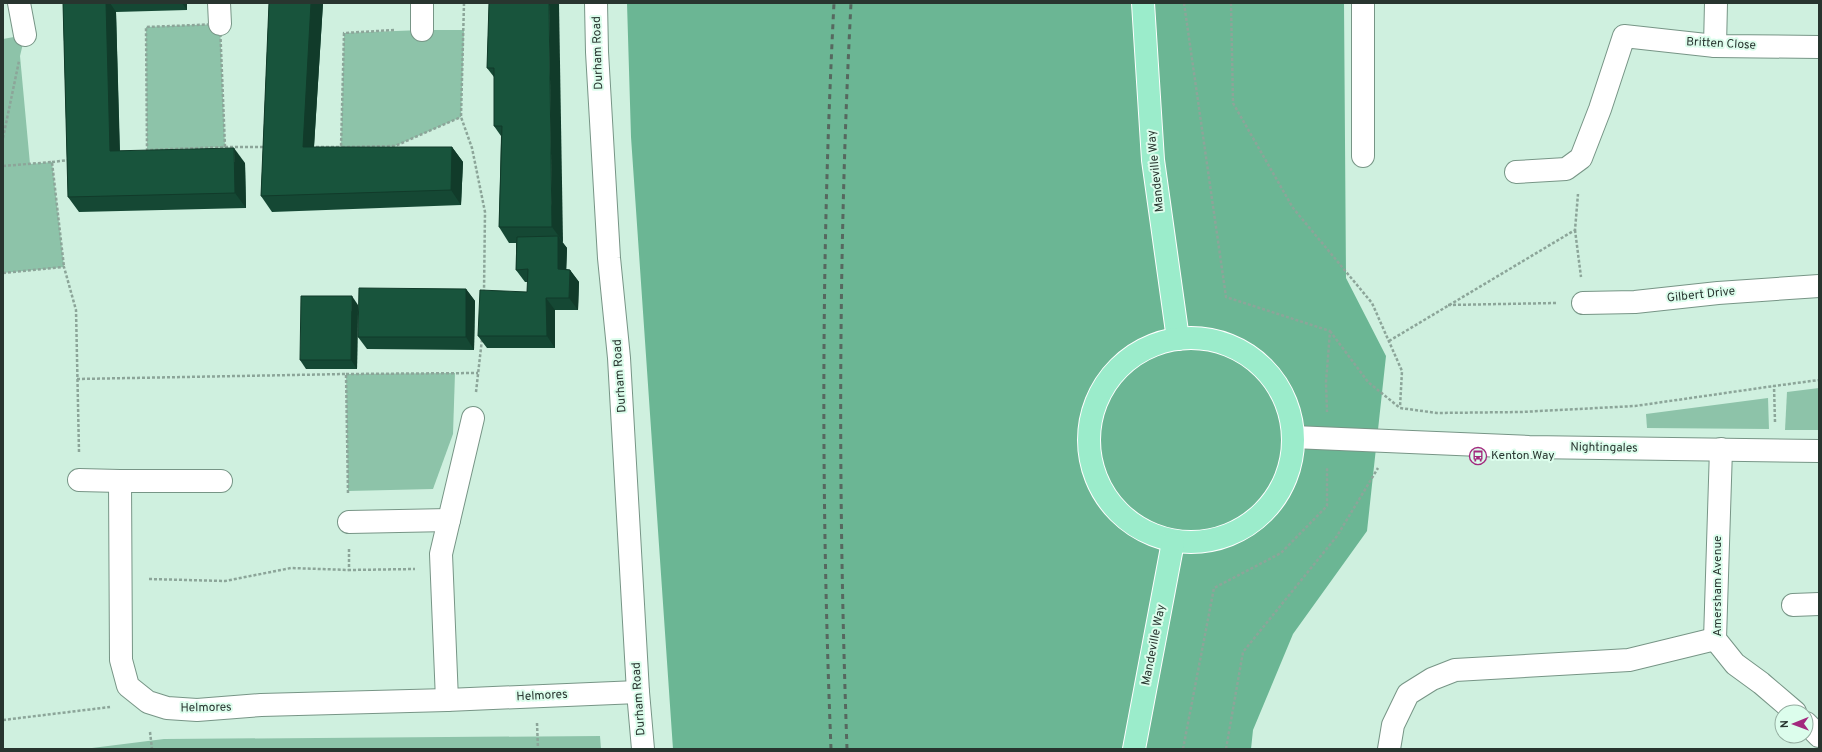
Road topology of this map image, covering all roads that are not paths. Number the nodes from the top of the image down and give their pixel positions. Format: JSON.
{"nodes":[{"id":1,"x":19,"y":3,"type":"edge"},
{"id":2,"x":422,"y":3,"type":"edge"},
{"id":3,"x":596,"y":3,"type":"edge"},
{"id":4,"x":1143,"y":3,"type":"edge"},
{"id":5,"x":1363,"y":3,"type":"edge"},
{"id":6,"x":1716,"y":3,"type":"edge"},
{"id":7,"x":422,"y":30,"type":"road end"},
{"id":8,"x":25,"y":35,"type":"road end"},
{"id":9,"x":1715,"y":46,"type":"junction"},
{"id":10,"x":1819,"y":47,"type":"edge"},
{"id":11,"x":1363,"y":156,"type":"dead end"},
{"id":12,"x":1516,"y":172,"type":"dead end"},
{"id":13,"x":1819,"y":286,"type":"edge"},
{"id":14,"x":1583,"y":303,"type":"road end"},
{"id":15,"x":1178,"y":339,"type":"junction"},
{"id":16,"x":473,"y":418,"type":"road end"},
{"id":17,"x":1293,"y":437,"type":"junction"},
{"id":18,"x":1721,"y":450,"type":"junction"},
{"id":19,"x":1819,"y":451,"type":"edge"},
{"id":20,"x":79,"y":480,"type":"road end"},
{"id":21,"x":120,"y":481,"type":"junction"},
{"id":22,"x":221,"y":481,"type":"dead end"},
{"id":23,"x":450,"y":520,"type":"junction"},
{"id":24,"x":348,"y":522,"type":"road end"},
{"id":25,"x":1173,"y":542,"type":"junction"},
{"id":26,"x":1793,"y":604,"type":"dead end"},
{"id":27,"x":1819,"y":604,"type":"edge"},
{"id":28,"x":1715,"y":639,"type":"junction"},
{"id":29,"x":638,"y":692,"type":"junction"},
{"id":30,"x":447,"y":700,"type":"junction"},
{"id":31,"x":1786,"y":704,"type":"edge"},
{"id":32,"x":643,"y":749,"type":"edge"},
{"id":33,"x":1134,"y":749,"type":"edge"},
{"id":34,"x":1390,"y":749,"type":"edge"}],
"edges":[{"from":1,"to":8,"type":"street"},
{"from":2,"to":7,"type":"street"},
{"from":3,"to":29,"type":"street","name":"Durham Road"},
{"from":4,"to":15,"type":"main road","name":"Mandeville Way"},
{"from":5,"to":11,"type":"street"},
{"from":6,"to":9,"type":"street"},
{"from":9,"to":10,"type":"street","name":"Britten Close"},
{"from":9,"to":12,"type":"street","name":"Britten Close"},
{"from":13,"to":14,"type":"street","name":"Gilbert Drive"},
{"from":15,"to":17,"type":"main road"},
{"from":15,"to":25,"type":"main road"},
{"from":16,"to":23,"type":"street"},
{"from":17,"to":18,"type":"street","name":"Nightingales"},
{"from":17,"to":25,"type":"main road"},
{"from":18,"to":19,"type":"street","name":"Nightingales"},
{"from":18,"to":28,"type":"street","name":"Amersham Avenue"},
{"from":20,"to":21,"type":"street"},
{"from":21,"to":22,"type":"street"},
{"from":21,"to":30,"type":"street","name":"Helmores"},
{"from":23,"to":24,"type":"street"},
{"from":23,"to":30,"type":"street"},
{"from":25,"to":33,"type":"main road","name":"Mandeville Way"},
{"from":26,"to":27,"type":"street"},
{"from":28,"to":31,"type":"street","name":"Amersham Avenue"},
{"from":28,"to":34,"type":"street"},
{"from":29,"to":30,"type":"street","name":"Helmores"},
{"from":29,"to":32,"type":"street","name":"Durham Road"}]}
